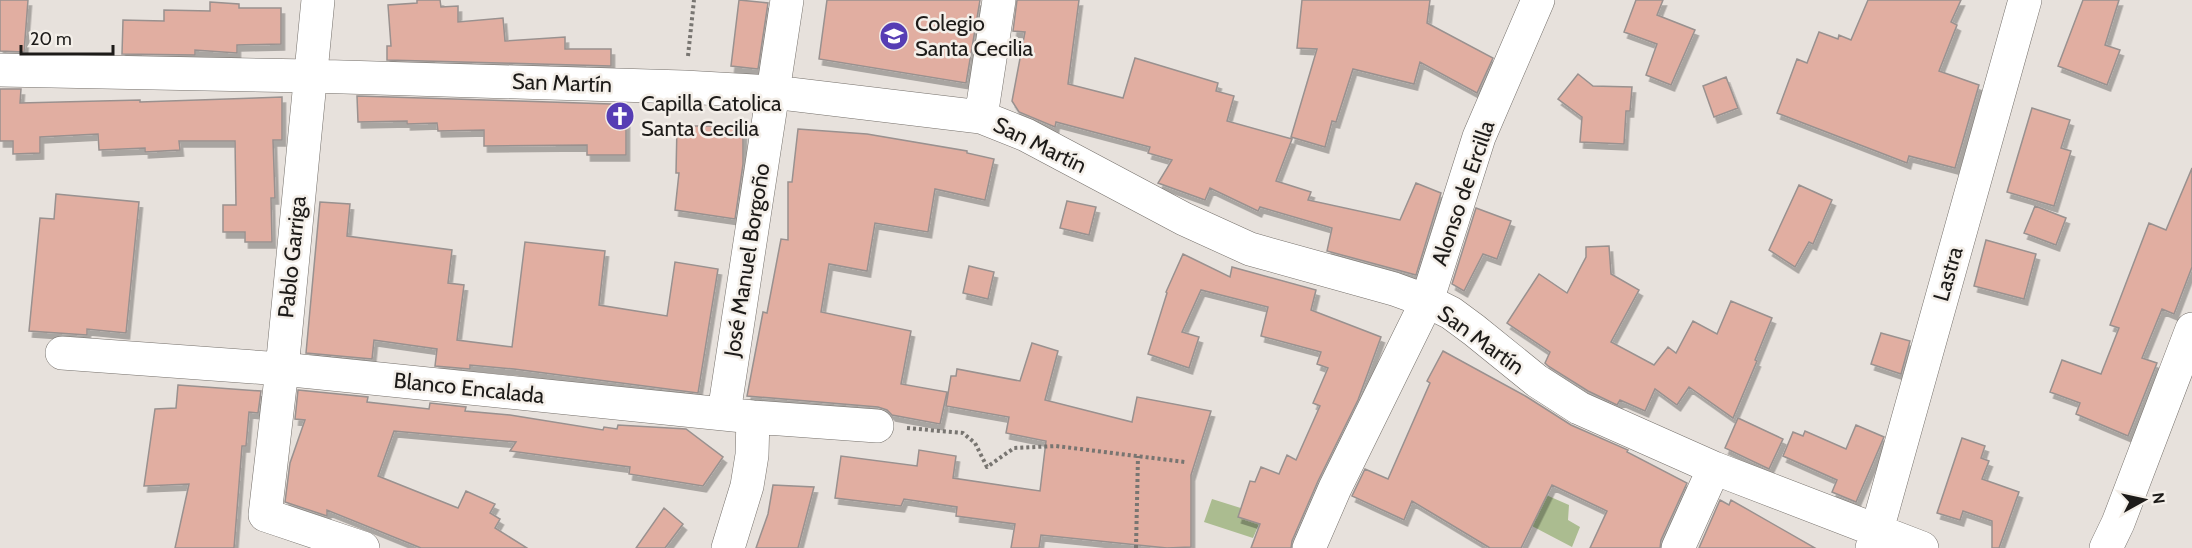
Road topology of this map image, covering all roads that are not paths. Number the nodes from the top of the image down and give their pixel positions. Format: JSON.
{"nodes":[{"id":1,"x":318,"y":0,"type":"edge"},
{"id":2,"x":787,"y":0,"type":"edge"},
{"id":3,"x":999,"y":0,"type":"edge"},
{"id":4,"x":1538,"y":0,"type":"edge"},
{"id":5,"x":2025,"y":0,"type":"edge"},
{"id":6,"x":0,"y":70,"type":"edge"},
{"id":7,"x":310,"y":76,"type":"junction"},
{"id":8,"x":773,"y":92,"type":"junction"},
{"id":9,"x":981,"y":117,"type":"junction"},
{"id":10,"x":1426,"y":301,"type":"junction"},
{"id":11,"x":2192,"y":329,"type":"edge"},
{"id":12,"x":62,"y":353,"type":"dead end"},
{"id":13,"x":282,"y":369,"type":"junction"},
{"id":14,"x":739,"y":415,"type":"junction"},
{"id":15,"x":877,"y":426,"type":"road end"},
{"id":16,"x":1714,"y":468,"type":"junction"},
{"id":17,"x":1873,"y":539,"type":"edge"},
{"id":18,"x":363,"y":548,"type":"edge"},
{"id":19,"x":728,"y":548,"type":"edge"},
{"id":20,"x":1309,"y":548,"type":"edge"},
{"id":21,"x":1678,"y":548,"type":"edge"},
{"id":22,"x":1922,"y":548,"type":"edge"},
{"id":23,"x":2106,"y":548,"type":"edge"}],
"edges":[{"from":1,"to":7,"type":"street","name":"Pablo Garriga"},
{"from":2,"to":8,"type":"street","name":"José Manuel Borgoño"},
{"from":3,"to":9,"type":"street"},
{"from":4,"to":10,"type":"street","name":"Alonso de Ercilla"},
{"from":5,"to":17,"type":"street","name":"Lastra"},
{"from":6,"to":7,"type":"street","name":"San Martín"},
{"from":7,"to":8,"type":"street","name":"San Martín"},
{"from":7,"to":13,"type":"street","name":"Pablo Garriga"},
{"from":8,"to":9,"type":"street","name":"San Martín"},
{"from":8,"to":14,"type":"street","name":"José Manuel Borgoño"},
{"from":9,"to":10,"type":"street","name":"San Martín"},
{"from":10,"to":16,"type":"street","name":"San Martín"},
{"from":10,"to":20,"type":"street","name":"Alonso de Ercilla"},
{"from":11,"to":23,"type":"street"},
{"from":12,"to":13,"type":"street","name":"Blanco Encalada"},
{"from":13,"to":14,"type":"street","name":"Blanco Encalada"},
{"from":13,"to":18,"type":"street","name":"Pablo Garriga"},
{"from":14,"to":15,"type":"street","name":"Blanco Encalada"},
{"from":14,"to":19,"type":"street","name":"José Manuel Borgoño"},
{"from":16,"to":17,"type":"street","name":"San Martín"},
{"from":16,"to":21,"type":"street"},
{"from":17,"to":22,"type":"street","name":"San Martín"}]}
